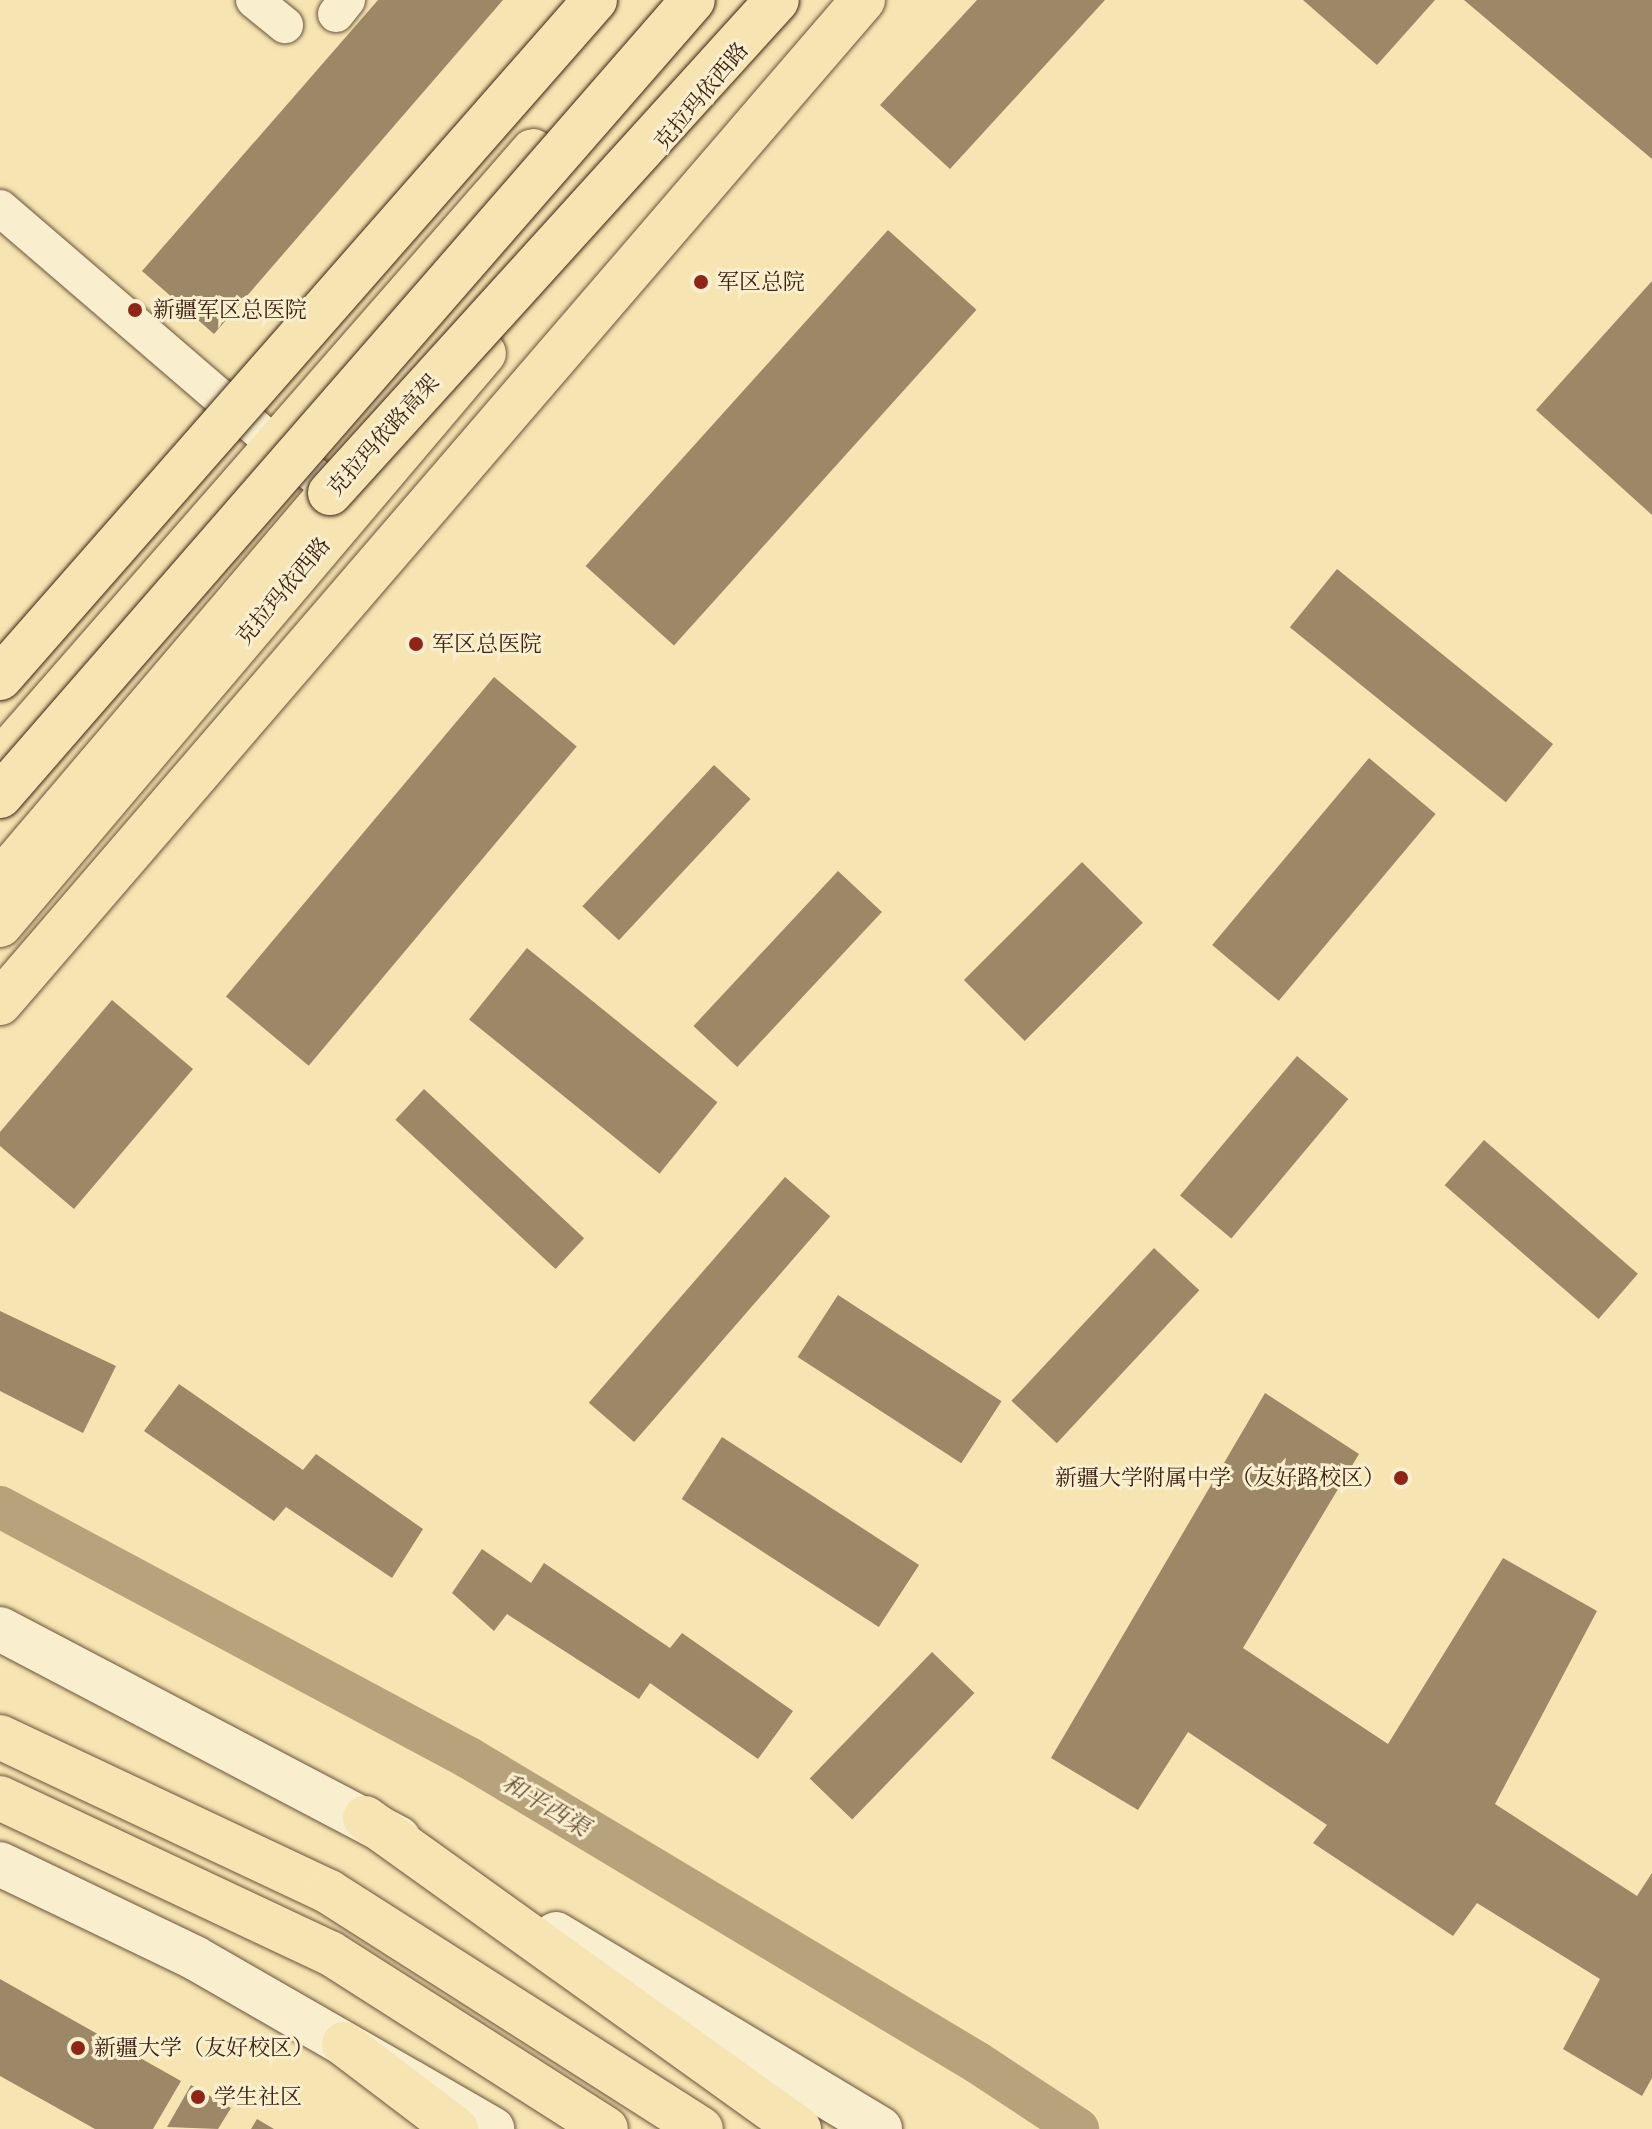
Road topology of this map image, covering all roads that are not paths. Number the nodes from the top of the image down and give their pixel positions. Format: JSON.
{"nodes":[{"id":1,"x":254,"y":0,"type":"edge"},
{"id":2,"x":595,"y":0,"type":"edge"},
{"id":3,"x":667,"y":0,"type":"edge"},
{"id":4,"x":693,"y":0,"type":"edge"},
{"id":5,"x":780,"y":0,"type":"edge"},
{"id":6,"x":863,"y":0,"type":"edge"},
{"id":7,"x":285,"y":25,"type":"dead end"},
{"id":8,"x":0,"y":208,"type":"edge"},
{"id":9,"x":274,"y":444,"type":"junction"},
{"id":10,"x":354,"y":506,"type":"junction"},
{"id":11,"x":0,"y":678,"type":"edge"},
{"id":12,"x":0,"y":761,"type":"edge"},
{"id":13,"x":0,"y":796,"type":"edge"},
{"id":14,"x":0,"y":881,"type":"edge"},
{"id":15,"x":0,"y":925,"type":"edge"},
{"id":16,"x":0,"y":1003,"type":"edge"},
{"id":17,"x":0,"y":1629,"type":"edge"},
{"id":18,"x":0,"y":1737,"type":"edge"},
{"id":19,"x":0,"y":1798,"type":"edge"},
{"id":20,"x":365,"y":1818,"type":"junction"},
{"id":21,"x":0,"y":1864,"type":"edge"},
{"id":22,"x":344,"y":2044,"type":"junction"},
{"id":23,"x":456,"y":2129,"type":"edge"},
{"id":24,"x":492,"y":2129,"type":"edge"},
{"id":25,"x":606,"y":2129,"type":"edge"},
{"id":26,"x":701,"y":2129,"type":"edge"},
{"id":27,"x":799,"y":2129,"type":"edge"},
{"id":28,"x":880,"y":2129,"type":"edge"}],
"edges":[{"from":1,"to":7,"type":"street"},
{"from":2,"to":11,"type":"main road","bridge":true},
{"from":3,"to":9,"type":"main road"},
{"from":4,"to":13,"type":"main road","bridge":true},
{"from":5,"to":10,"type":"main road","name":"克拉玛依西路"},
{"from":5,"to":14,"type":"main road","name":"克拉玛依路高架","bridge":true},
{"from":6,"to":16,"type":"main road"},
{"from":8,"to":9,"type":"street"},
{"from":9,"to":10,"type":"street"},
{"from":9,"to":12,"type":"main road"},
{"from":10,"to":15,"type":"main road","name":"克拉玛依西路"},
{"from":17,"to":20,"type":"main road"},
{"from":18,"to":26,"type":"main road"},
{"from":19,"to":25,"type":"main road"},
{"from":20,"to":27,"type":"main road"},
{"from":20,"to":28,"type":"main road"},
{"from":21,"to":22,"type":"main road"},
{"from":22,"to":23,"type":"main road"},
{"from":22,"to":24,"type":"main road"}]}
